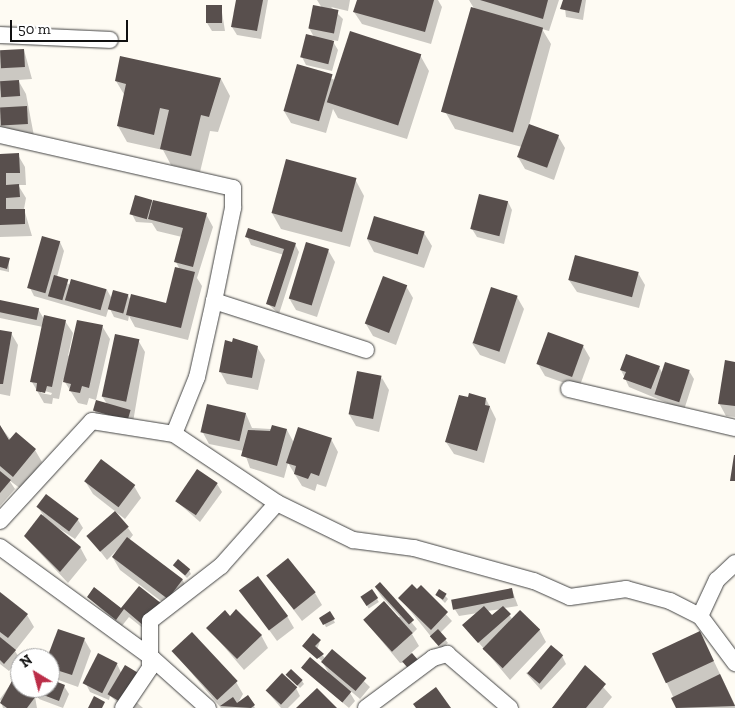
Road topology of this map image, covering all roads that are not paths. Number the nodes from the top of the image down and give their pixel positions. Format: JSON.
{"nodes":[{"id":1,"x":0,"y":35,"type":"edge"},
{"id":2,"x":110,"y":40,"type":"dead end"},
{"id":3,"x":0,"y":134,"type":"edge"},
{"id":4,"x":214,"y":301,"type":"junction"},
{"id":5,"x":366,"y":350,"type":"dead end"},
{"id":6,"x":569,"y":389,"type":"dead end"},
{"id":7,"x":735,"y":428,"type":"edge"},
{"id":8,"x":174,"y":434,"type":"junction"},
{"id":9,"x":277,"y":503,"type":"junction"},
{"id":10,"x":0,"y":521,"type":"edge"},
{"id":11,"x":0,"y":547,"type":"edge"},
{"id":12,"x":735,"y":563,"type":"edge"},
{"id":13,"x":700,"y":616,"type":"junction"},
{"id":14,"x":152,"y":658,"type":"junction"},
{"id":15,"x":735,"y":663,"type":"edge"},
{"id":16,"x":123,"y":708,"type":"edge"},
{"id":17,"x":208,"y":708,"type":"edge"},
{"id":18,"x":366,"y":708,"type":"edge"},
{"id":19,"x":510,"y":708,"type":"edge"}],
"edges":[{"from":1,"to":2,"type":"street"},
{"from":3,"to":4,"type":"street"},
{"from":4,"to":5,"type":"street"},
{"from":4,"to":8,"type":"street"},
{"from":6,"to":7,"type":"street"},
{"from":8,"to":9,"type":"street"},
{"from":8,"to":10,"type":"street"},
{"from":9,"to":13,"type":"street"},
{"from":9,"to":14,"type":"street"},
{"from":11,"to":14,"type":"street"},
{"from":12,"to":13,"type":"street"},
{"from":13,"to":15,"type":"street"},
{"from":14,"to":16,"type":"street"},
{"from":14,"to":17,"type":"street"},
{"from":18,"to":19,"type":"street"}]}
